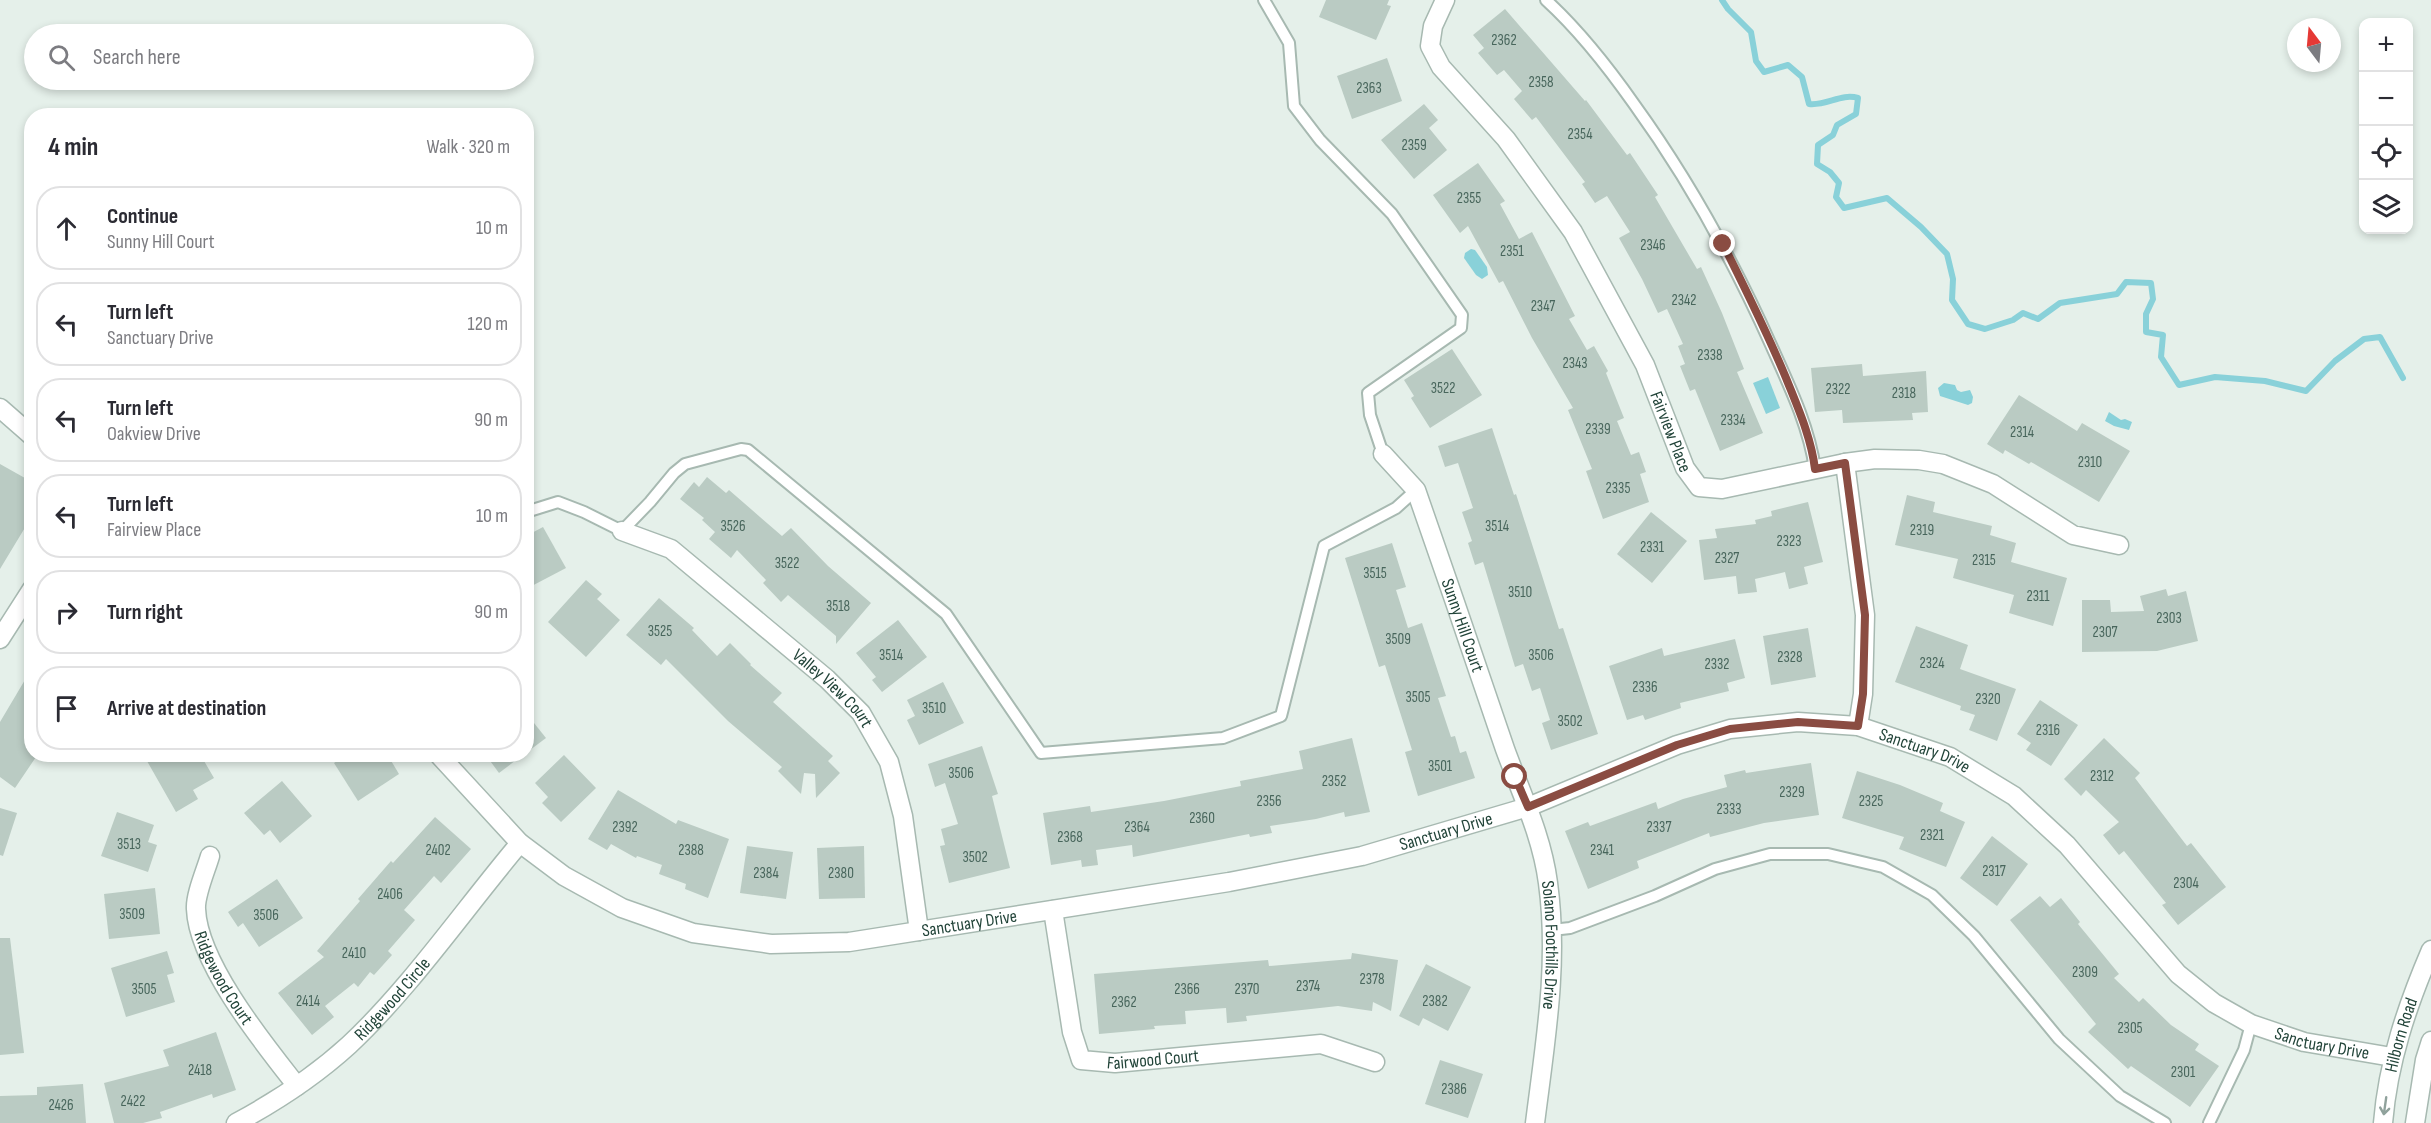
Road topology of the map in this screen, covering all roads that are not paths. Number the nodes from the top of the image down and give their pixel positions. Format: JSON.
{"nodes":[{"id":1,"x":1264,"y":0,"type":"edge"},
{"id":2,"x":1445,"y":0,"type":"edge"},
{"id":3,"x":1546,"y":0,"type":"edge"},
{"id":4,"x":0,"y":408,"type":"edge"},
{"id":5,"x":24,"y":429,"type":"edge"},
{"id":6,"x":1383,"y":454,"type":"joint"},
{"id":7,"x":1845,"y":463,"type":"junction"},
{"id":8,"x":1815,"y":469,"type":"junction"},
{"id":9,"x":1416,"y":490,"type":"junction"},
{"id":10,"x":534,"y":510,"type":"edge"},
{"id":11,"x":622,"y":531,"type":"junction"},
{"id":12,"x":2119,"y":545,"type":"dead end"},
{"id":13,"x":24,"y":602,"type":"edge"},
{"id":14,"x":0,"y":639,"type":"edge"},
{"id":15,"x":1858,"y":726,"type":"junction"},
{"id":16,"x":445,"y":762,"type":"edge"},
{"id":17,"x":1528,"y":807,"type":"junction"},
{"id":18,"x":520,"y":843,"type":"junction"},
{"id":19,"x":210,"y":856,"type":"dead end"},
{"id":20,"x":1053,"y":910,"type":"junction"},
{"id":21,"x":1552,"y":930,"type":"junction"},
{"id":22,"x":919,"y":931,"type":"junction"},
{"id":23,"x":2431,"y":950,"type":"edge"},
{"id":24,"x":2251,"y":1024,"type":"junction"},
{"id":25,"x":2431,"y":1041,"type":"edge"},
{"id":26,"x":2392,"y":1057,"type":"junction"},
{"id":27,"x":1375,"y":1062,"type":"dead end"},
{"id":28,"x":297,"y":1086,"type":"junction"},
{"id":29,"x":236,"y":1123,"type":"edge"},
{"id":30,"x":1535,"y":1123,"type":"edge"},
{"id":31,"x":2165,"y":1123,"type":"edge"},
{"id":32,"x":2209,"y":1123,"type":"edge"},
{"id":33,"x":2383,"y":1123,"type":"edge"},
{"id":34,"x":2415,"y":1123,"type":"edge"}],
"edges":[{"from":1,"to":6,"type":"lane"},
{"from":2,"to":8,"type":"street","name":"Fairview Place"},
{"from":3,"to":8,"type":"lane"},
{"from":4,"to":5,"type":"street"},
{"from":6,"to":9,"type":"street","name":"Sunny Hill Court"},
{"from":7,"to":8,"type":"street","name":"Fairview Place"},
{"from":7,"to":12,"type":"street","name":"Fairview Place"},
{"from":7,"to":15,"type":"street"},
{"from":9,"to":11,"type":"lane"},
{"from":9,"to":17,"type":"street","name":"Sunny Hill Court"},
{"from":10,"to":11,"type":"lane"},
{"from":11,"to":22,"type":"street","name":"Valley View Court"},
{"from":13,"to":14,"type":"street"},
{"from":15,"to":17,"type":"street","name":"Sanctuary Drive"},
{"from":15,"to":24,"type":"street","name":"Sanctuary Drive"},
{"from":16,"to":18,"type":"street","name":"Sanctuary Drive"},
{"from":17,"to":20,"type":"street","name":"Sanctuary Drive"},
{"from":17,"to":21,"type":"street","name":"Solano Foothills Drive"},
{"from":18,"to":22,"type":"street","name":"Sanctuary Drive"},
{"from":18,"to":28,"type":"street","name":"Ridgewood Circle"},
{"from":19,"to":28,"type":"street","name":"Ridgewood Court"},
{"from":20,"to":22,"type":"street","name":"Sanctuary Drive"},
{"from":20,"to":27,"type":"street","name":"Fairwood Court"},
{"from":21,"to":30,"type":"street","name":"Solano Foothills Drive"},
{"from":21,"to":31,"type":"lane"},
{"from":23,"to":26,"type":"street","name":"Hilborn Road"},
{"from":24,"to":26,"type":"street","name":"Sanctuary Drive"},
{"from":24,"to":32,"type":"lane"},
{"from":25,"to":34,"type":"street","name":"Hilborn Road"},
{"from":26,"to":33,"type":"street","name":"Hilborn Road","one_way":true},
{"from":28,"to":29,"type":"street","name":"Ridgewood Circle"}]}
